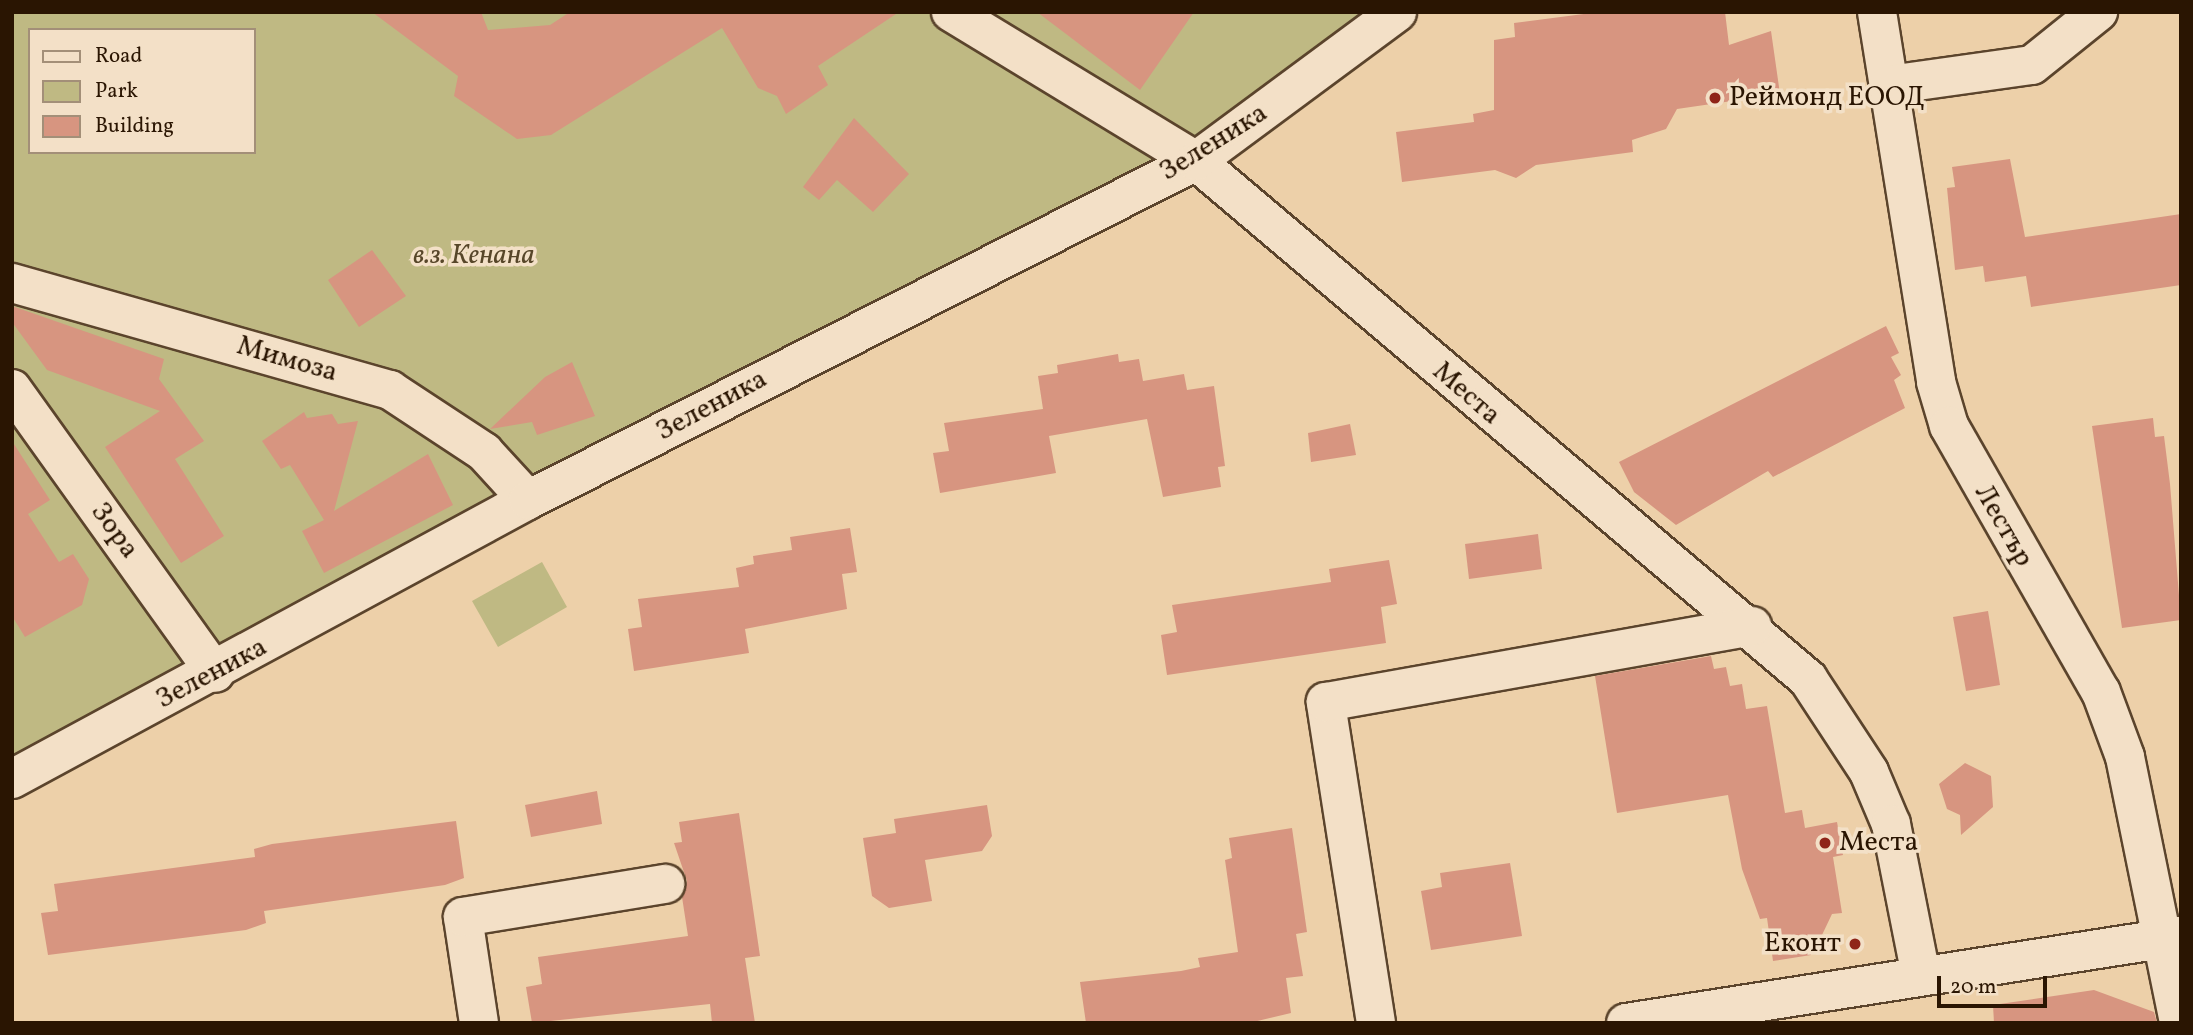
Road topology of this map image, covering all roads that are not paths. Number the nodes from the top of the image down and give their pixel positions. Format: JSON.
{"nodes":[{"id":1,"x":951,"y":12,"type":"edge"},
{"id":2,"x":1397,"y":12,"type":"edge"},
{"id":3,"x":1877,"y":12,"type":"edge"},
{"id":4,"x":2098,"y":12,"type":"edge"},
{"id":5,"x":1889,"y":85,"type":"junction"},
{"id":6,"x":1196,"y":161,"type":"junction"},
{"id":7,"x":12,"y":282,"type":"edge"},
{"id":8,"x":12,"y":389,"type":"edge"},
{"id":9,"x":528,"y":500,"type":"junction"},
{"id":10,"x":1752,"y":626,"type":"junction"},
{"id":11,"x":215,"y":673,"type":"junction"},
{"id":12,"x":12,"y":779,"type":"edge"},
{"id":13,"x":665,"y":884,"type":"dead end"},
{"id":14,"x":2172,"y":937,"type":"edge"},
{"id":15,"x":1921,"y":976,"type":"junction"},
{"id":16,"x":479,"y":1023,"type":"edge"},
{"id":17,"x":1376,"y":1023,"type":"edge"},
{"id":18,"x":1626,"y":1023,"type":"edge"},
{"id":19,"x":2179,"y":1023,"type":"edge"}],
"edges":[{"from":1,"to":6,"type":"street","name":"Места"},
{"from":2,"to":6,"type":"street","name":"Зеленика"},
{"from":3,"to":5,"type":"street","name":"Лестър"},
{"from":4,"to":5,"type":"street"},
{"from":5,"to":14,"type":"street","name":"Лестър"},
{"from":6,"to":9,"type":"street","name":"Зеленика"},
{"from":6,"to":10,"type":"street","name":"Места"},
{"from":7,"to":9,"type":"street","name":"Мимоза"},
{"from":8,"to":11,"type":"street","name":"Зора"},
{"from":9,"to":11,"type":"street","name":"Зеленика"},
{"from":10,"to":15,"type":"street","name":"Места"},
{"from":10,"to":17,"type":"street"},
{"from":11,"to":12,"type":"street","name":"Зеленика"},
{"from":13,"to":16,"type":"street"},
{"from":14,"to":15,"type":"street"},
{"from":14,"to":19,"type":"street","name":"Лестър"},
{"from":15,"to":18,"type":"street"}]}
